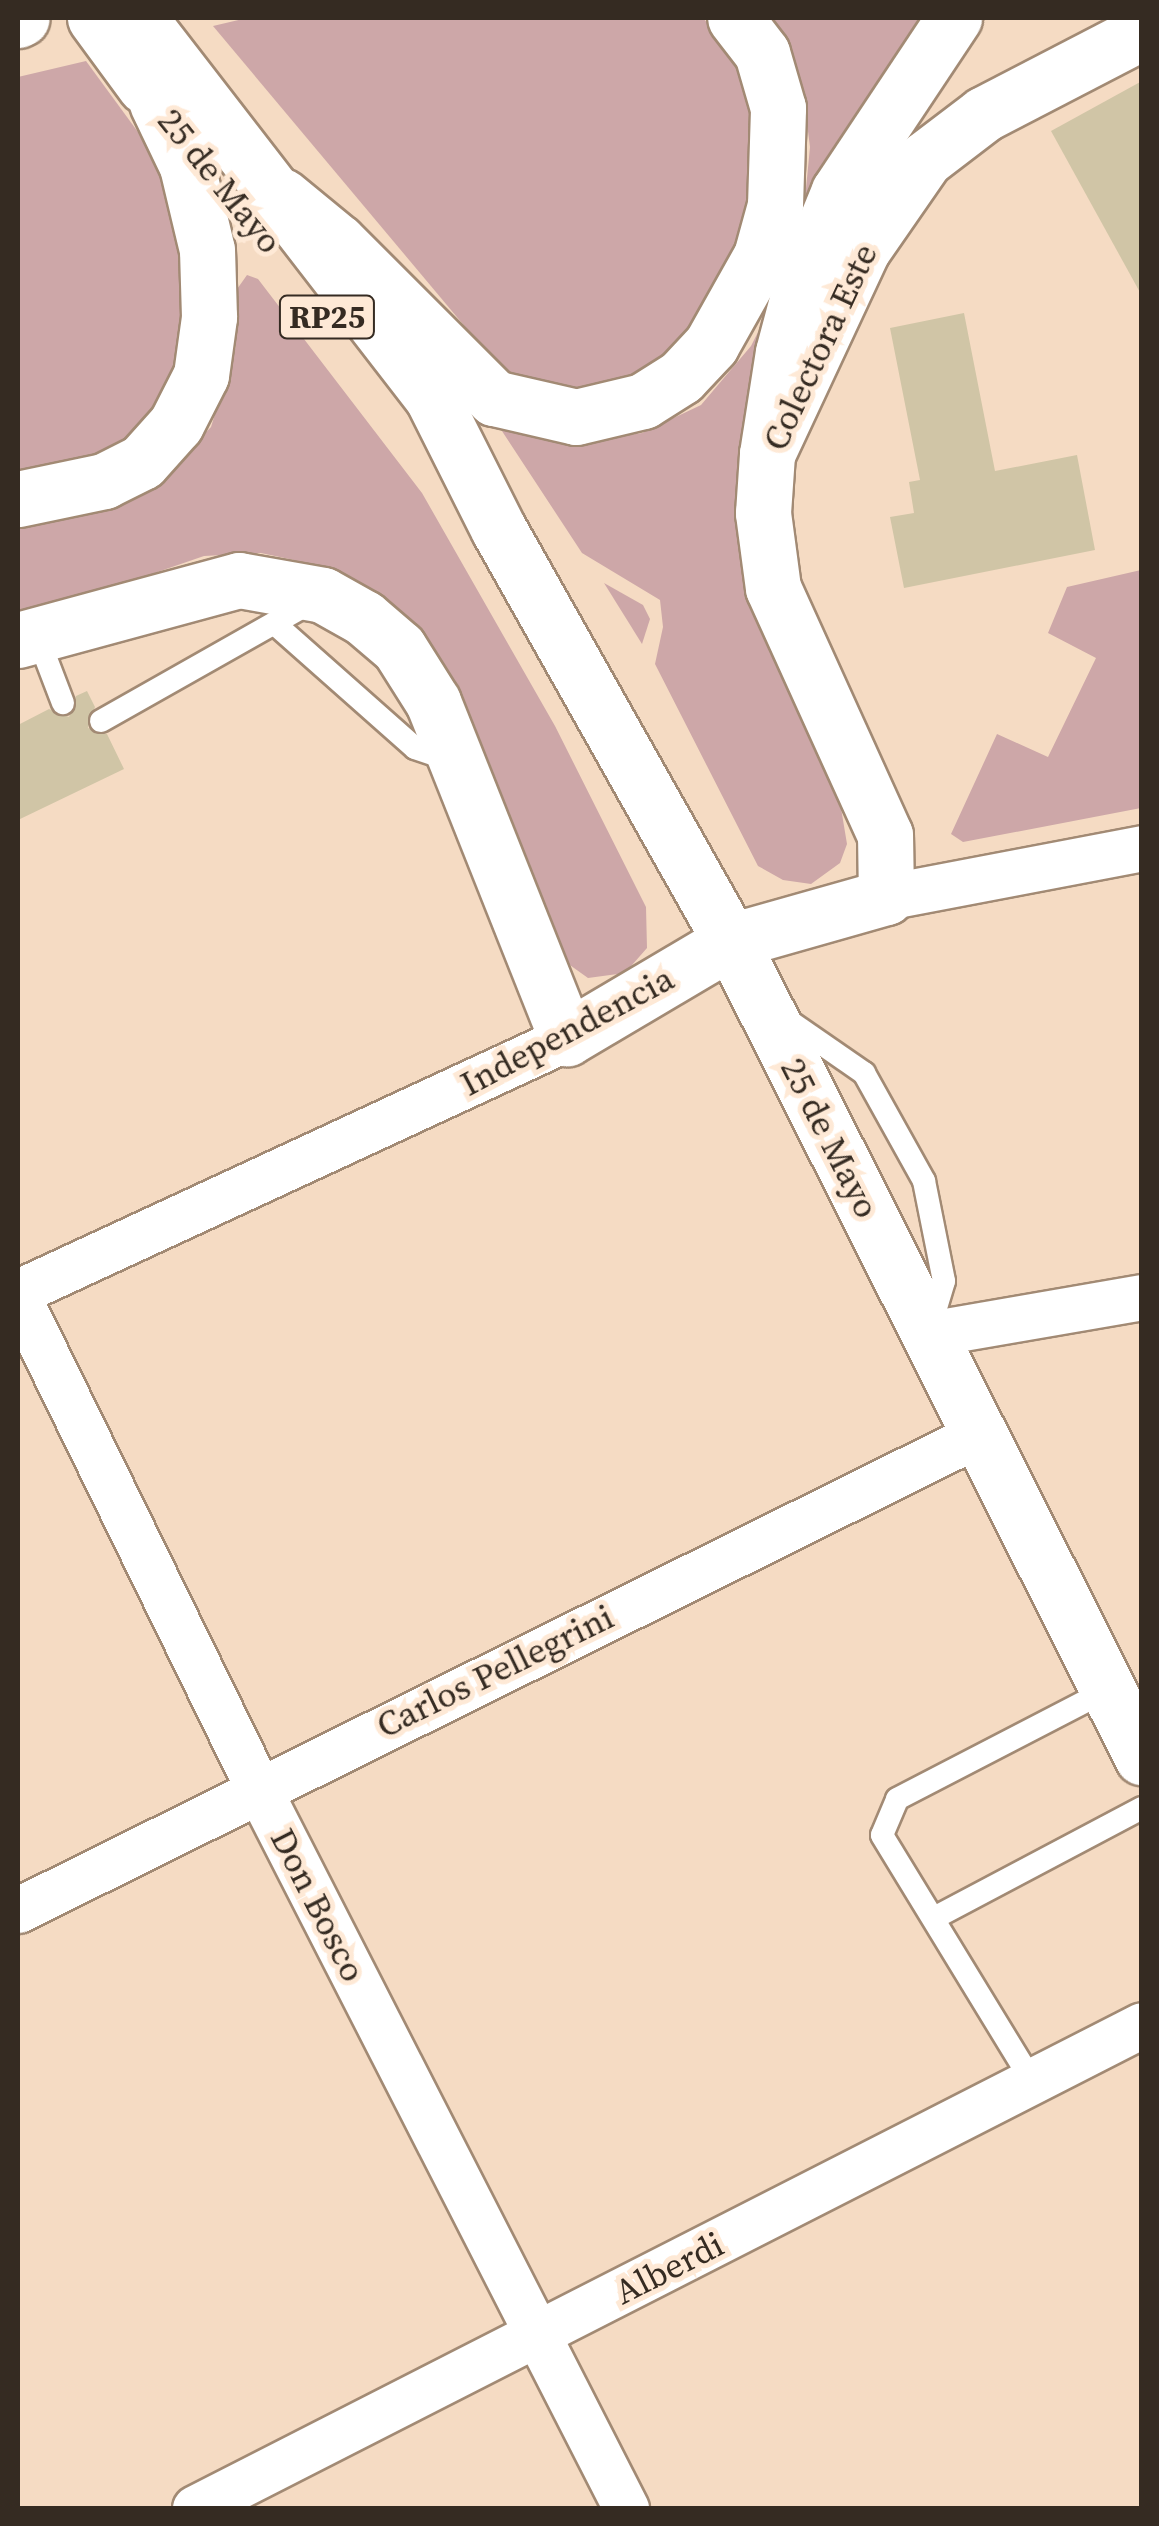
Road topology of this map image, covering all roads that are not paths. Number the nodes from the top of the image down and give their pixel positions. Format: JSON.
{"nodes":[{"id":1,"x":95,"y":18,"type":"edge"},
{"id":2,"x":139,"y":18,"type":"edge"},
{"id":3,"x":735,"y":18,"type":"edge"},
{"id":4,"x":954,"y":18,"type":"edge"},
{"id":5,"x":1142,"y":32,"type":"edge"},
{"id":6,"x":156,"y":103,"type":"junction"},
{"id":7,"x":282,"y":196,"type":"junction"},
{"id":8,"x":767,"y":454,"type":"junction"},
{"id":9,"x":18,"y":500,"type":"edge"},
{"id":10,"x":498,"y":530,"type":"junction"},
{"id":11,"x":323,"y":595,"type":"junction"},
{"id":12,"x":275,"y":624,"type":"junction"},
{"id":13,"x":27,"y":638,"type":"edge"},
{"id":14,"x":63,"y":703,"type":"dead end"},
{"id":15,"x":101,"y":721,"type":"dead end"},
{"id":16,"x":455,"y":761,"type":"junction"},
{"id":17,"x":1142,"y":848,"type":"edge"},
{"id":18,"x":886,"y":897,"type":"junction"},
{"id":19,"x":732,"y":941,"type":"junction"},
{"id":20,"x":567,"y":1038,"type":"junction"},
{"id":21,"x":18,"y":1295,"type":"edge"},
{"id":22,"x":1142,"y":1297,"type":"edge"},
{"id":23,"x":928,"y":1334,"type":"junction"},
{"id":24,"x":975,"y":1436,"type":"junction"},
{"id":25,"x":1107,"y":1690,"type":"junction"},
{"id":26,"x":1142,"y":1757,"type":"edge"},
{"id":27,"x":258,"y":1788,"type":"junction"},
{"id":28,"x":1142,"y":1808,"type":"edge"},
{"id":29,"x":18,"y":1910,"type":"edge"},
{"id":30,"x":936,"y":1918,"type":"junction"},
{"id":31,"x":1142,"y":2025,"type":"edge"},
{"id":32,"x":1032,"y":2081,"type":"junction"},
{"id":33,"x":538,"y":2336,"type":"junction"},
{"id":34,"x":195,"y":2508,"type":"edge"},
{"id":35,"x":626,"y":2508,"type":"edge"}],
"edges":[{"from":1,"to":6,"type":"main road","name":"25 de Mayo","number":"RP25"},
{"from":2,"to":7,"type":"main road","name":"25 de Mayo","number":"RP25"},
{"from":3,"to":7,"type":"main road"},
{"from":4,"to":8,"type":"main road"},
{"from":5,"to":8,"type":"main road","name":"Colectora Este"},
{"from":6,"to":9,"type":"main road"},
{"from":6,"to":10,"type":"main road","name":"25 de Mayo","number":"RP25"},
{"from":7,"to":10,"type":"main road","name":"25 de Mayo","number":"RP25"},
{"from":8,"to":18,"type":"main road","name":"Colectora Este"},
{"from":10,"to":19,"type":"main road","name":"25 de Mayo","number":"RP25"},
{"from":11,"to":12,"type":"lane"},
{"from":11,"to":13,"type":"main road"},
{"from":11,"to":16,"type":"main road"},
{"from":12,"to":15,"type":"lane"},
{"from":12,"to":16,"type":"lane"},
{"from":13,"to":14,"type":"lane"},
{"from":16,"to":20,"type":"main road"},
{"from":17,"to":18,"type":"street","name":"Independencia"},
{"from":18,"to":19,"type":"main road","name":"Independencia"},
{"from":19,"to":20,"type":"main road","name":"Independencia"},
{"from":19,"to":23,"type":"main road","name":"25 de Mayo","number":"RP25"},
{"from":20,"to":21,"type":"street","name":"Independencia"},
{"from":21,"to":27,"type":"street","name":"Don Bosco"},
{"from":22,"to":23,"type":"street"},
{"from":23,"to":24,"type":"main road","name":"25 de Mayo","number":"RP25"},
{"from":24,"to":25,"type":"main road","name":"25 de Mayo","number":"RP25"},
{"from":24,"to":27,"type":"street","name":"Carlos Pellegrini"},
{"from":25,"to":26,"type":"main road","name":"25 de Mayo","number":"RP25"},
{"from":25,"to":30,"type":"lane"},
{"from":27,"to":29,"type":"street","name":"Carlos Pellegrini"},
{"from":27,"to":33,"type":"street","name":"Don Bosco"},
{"from":28,"to":30,"type":"lane"},
{"from":30,"to":32,"type":"lane"},
{"from":31,"to":32,"type":"street","name":"Alberdi"},
{"from":32,"to":33,"type":"street","name":"Alberdi"},
{"from":33,"to":34,"type":"street","name":"Alberdi"},
{"from":33,"to":35,"type":"street","name":"Don Bosco"}]}
